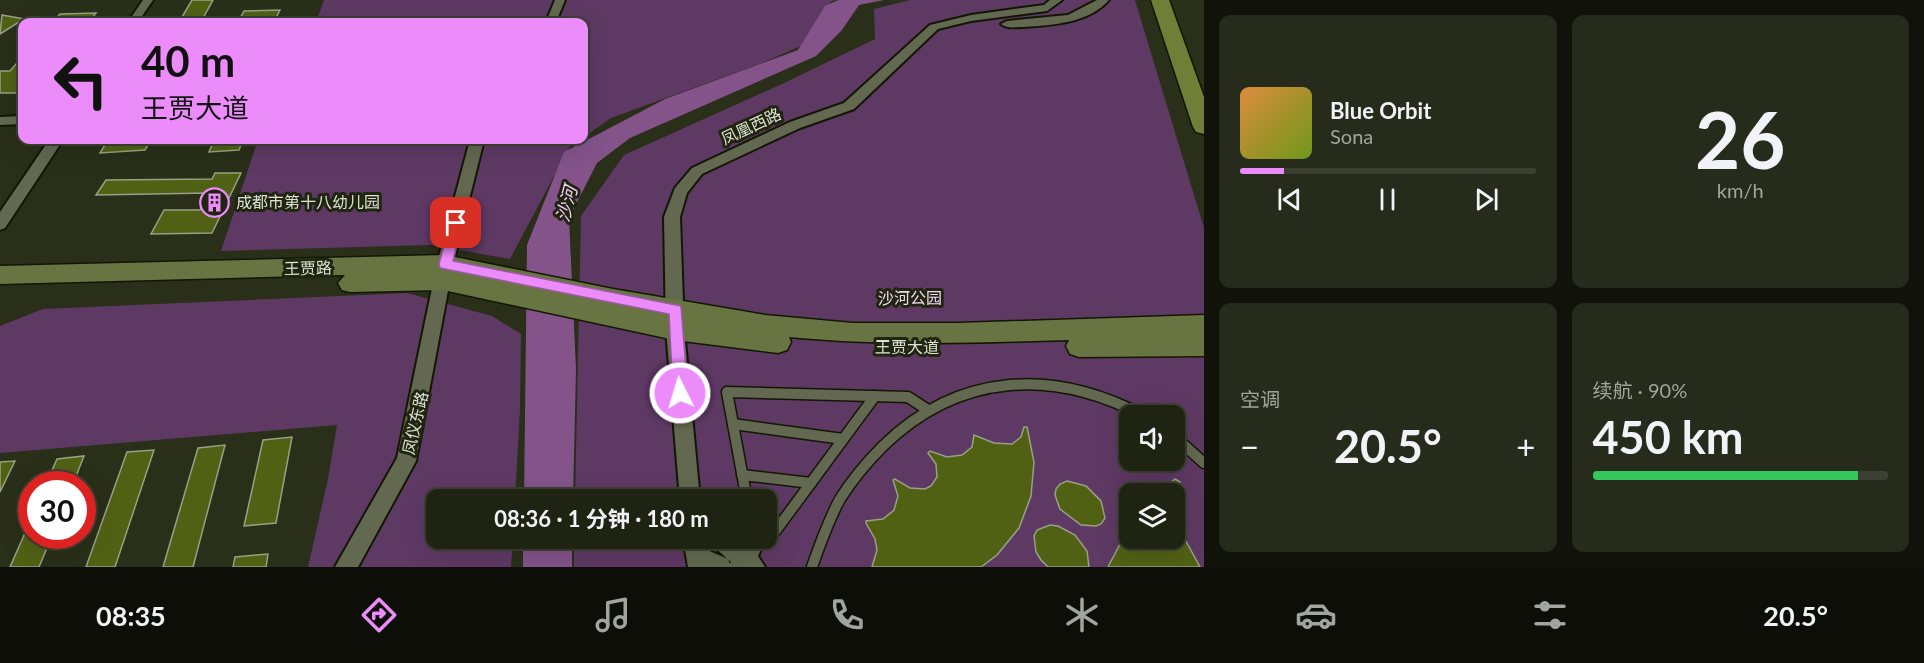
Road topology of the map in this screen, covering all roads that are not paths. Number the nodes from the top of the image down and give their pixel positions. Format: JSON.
{"nodes":[{"id":1,"x":148,"y":0,"type":"edge"},
{"id":2,"x":560,"y":0,"type":"edge"},
{"id":3,"x":1057,"y":0,"type":"edge"},
{"id":4,"x":1090,"y":0,"type":"edge"},
{"id":5,"x":1104,"y":0,"type":"edge"},
{"id":6,"x":1160,"y":0,"type":"edge"},
{"id":7,"x":1177,"y":0,"type":"edge"},
{"id":8,"x":136,"y":18,"type":"edge"},
{"id":9,"x":553,"y":18,"type":"edge"},
{"id":10,"x":934,"y":27,"type":"junction"},
{"id":11,"x":1204,"y":74,"type":"edge"},
{"id":12,"x":0,"y":120,"type":"edge"},
{"id":13,"x":18,"y":120,"type":"edge"},
{"id":14,"x":1204,"y":128,"type":"edge"},
{"id":15,"x":53,"y":144,"type":"edge"},
{"id":16,"x":476,"y":144,"type":"edge"},
{"id":17,"x":0,"y":224,"type":"edge"},
{"id":18,"x":444,"y":273,"type":"junction"},
{"id":19,"x":0,"y":275,"type":"edge"},
{"id":20,"x":0,"y":290,"type":"edge"},
{"id":21,"x":613,"y":308,"type":"joint"},
{"id":22,"x":675,"y":320,"type":"junction"},
{"id":23,"x":1204,"y":325,"type":"edge"},
{"id":24,"x":1204,"y":345,"type":"edge"},
{"id":25,"x":875,"y":396,"type":"junction"},
{"id":26,"x":1123,"y":405,"type":"edge"},
{"id":27,"x":928,"y":410,"type":"junction"},
{"id":28,"x":733,"y":424,"type":"junction"},
{"id":29,"x":843,"y":439,"type":"junction"},
{"id":30,"x":1185,"y":446,"type":"edge"},
{"id":31,"x":1204,"y":463,"type":"edge"},
{"id":32,"x":742,"y":475,"type":"junction"},
{"id":33,"x":811,"y":483,"type":"junction"},
{"id":34,"x":689,"y":489,"type":"edge"},
{"id":35,"x":745,"y":489,"type":"edge"},
{"id":36,"x":777,"y":529,"type":"edge"},
{"id":37,"x":732,"y":549,"type":"edge"},
{"id":38,"x":751,"y":549,"type":"edge"},
{"id":39,"x":697,"y":554,"type":"edge"},
{"id":40,"x":746,"y":564,"type":"edge"},
{"id":41,"x":346,"y":567,"type":"edge"},
{"id":42,"x":720,"y":567,"type":"edge"},
{"id":43,"x":812,"y":567,"type":"edge"}],
"edges":[{"from":1,"to":8,"type":"street"},
{"from":2,"to":9,"type":"street"},
{"from":3,"to":10,"type":"street","name":"凤凰西路"},
{"from":4,"to":10,"type":"street"},
{"from":5,"to":10,"type":"street"},
{"from":6,"to":14,"type":"main road"},
{"from":7,"to":11,"type":"main road"},
{"from":10,"to":22,"type":"street","name":"凤凰西路"},
{"from":12,"to":13,"type":"street"},
{"from":15,"to":17,"type":"street"},
{"from":16,"to":18,"type":"street","name":"凤仪东路"},
{"from":18,"to":19,"type":"main road","name":"王贾路"},
{"from":18,"to":20,"type":"main road","name":"王贾路"},
{"from":18,"to":21,"type":"main road","name":"王贾路"},
{"from":18,"to":41,"type":"street","name":"凤仪东路"},
{"from":21,"to":22,"type":"main road","name":"王贾大道"},
{"from":22,"to":23,"type":"main road","name":"王贾大道"},
{"from":22,"to":24,"type":"main road","name":"王贾大道"},
{"from":22,"to":34,"type":"street","name":"凤凰西路"},
{"from":25,"to":27,"type":"lane"},
{"from":25,"to":28,"type":"lane"},
{"from":25,"to":29,"type":"lane"},
{"from":26,"to":27,"type":"lane"},
{"from":27,"to":43,"type":"lane"},
{"from":28,"to":29,"type":"lane"},
{"from":28,"to":32,"type":"lane"},
{"from":29,"to":33,"type":"lane"},
{"from":30,"to":31,"type":"lane"},
{"from":32,"to":33,"type":"lane"},
{"from":32,"to":35,"type":"lane"},
{"from":33,"to":36,"type":"lane"},
{"from":37,"to":40,"type":"street"},
{"from":38,"to":40,"type":"street"},
{"from":39,"to":42,"type":"street"}]}
